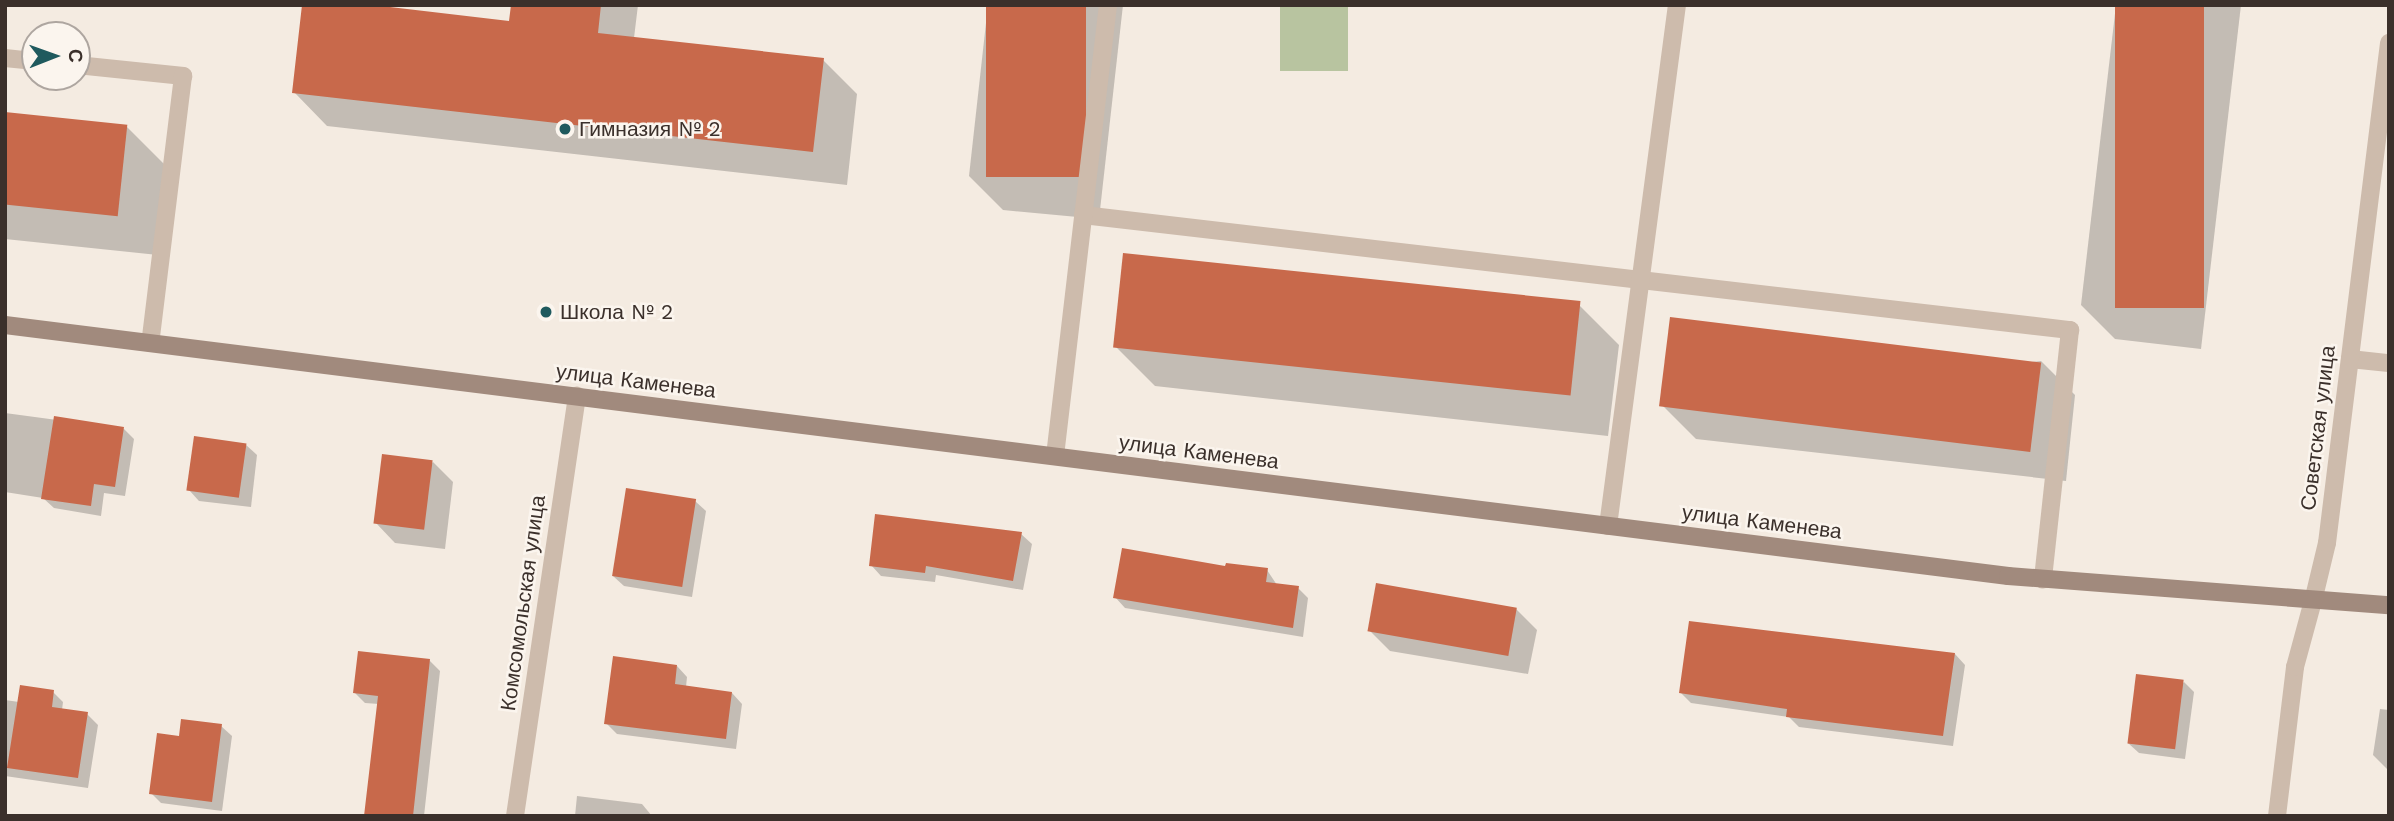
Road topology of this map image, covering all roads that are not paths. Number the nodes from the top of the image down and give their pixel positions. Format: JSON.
{"nodes":[{"id":1,"x":1108,"y":5,"type":"edge"},
{"id":2,"x":1676,"y":5,"type":"edge"},
{"id":3,"x":2389,"y":43,"type":"edge"},
{"id":4,"x":91,"y":66,"type":"edge"},
{"id":5,"x":1083,"y":215,"type":"junction"},
{"id":6,"x":1640,"y":279,"type":"junction"},
{"id":7,"x":5,"y":325,"type":"edge"},
{"id":8,"x":150,"y":343,"type":"junction"},
{"id":9,"x":2350,"y":359,"type":"junction"},
{"id":10,"x":2389,"y":363,"type":"edge"},
{"id":11,"x":577,"y":397,"type":"junction"},
{"id":12,"x":1055,"y":456,"type":"junction"},
{"id":13,"x":1608,"y":526,"type":"junction"},
{"id":14,"x":2043,"y":580,"type":"junction"},
{"id":15,"x":2314,"y":597,"type":"junction"},
{"id":16,"x":2389,"y":605,"type":"edge"},
{"id":17,"x":515,"y":816,"type":"edge"},
{"id":18,"x":2277,"y":816,"type":"edge"}],
"edges":[{"from":1,"to":5,"type":"street"},
{"from":2,"to":6,"type":"street"},
{"from":3,"to":9,"type":"street","name":"Советская улица"},
{"from":4,"to":8,"type":"street"},
{"from":5,"to":6,"type":"street"},
{"from":5,"to":12,"type":"street"},
{"from":6,"to":13,"type":"street"},
{"from":6,"to":14,"type":"street"},
{"from":7,"to":8,"type":"main road","name":"улица Каменева"},
{"from":8,"to":11,"type":"main road","name":"улица Каменева"},
{"from":9,"to":10,"type":"street"},
{"from":9,"to":15,"type":"street","name":"Советская улица"},
{"from":11,"to":12,"type":"main road","name":"улица Каменева"},
{"from":11,"to":17,"type":"street","name":"Комсомольская улица"},
{"from":12,"to":13,"type":"main road","name":"улица Каменева"},
{"from":13,"to":14,"type":"main road","name":"улица Каменева"},
{"from":14,"to":15,"type":"main road","name":"улица Каменева"},
{"from":15,"to":16,"type":"main road","name":"улица Каменева"},
{"from":15,"to":18,"type":"street","name":"Советская улица"}]}
